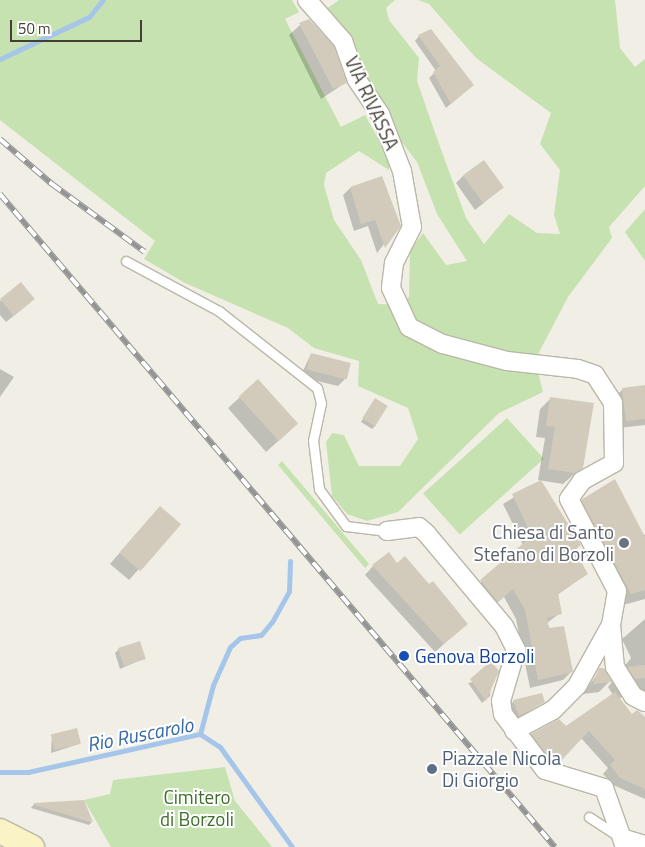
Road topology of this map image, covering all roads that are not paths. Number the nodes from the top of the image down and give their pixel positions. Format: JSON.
{"nodes":[{"id":1,"x":307,"y":0,"type":"edge"},
{"id":2,"x":126,"y":261,"type":"dead end"},
{"id":3,"x":387,"y":530,"type":"joint"},
{"id":4,"x":611,"y":625,"type":"junction"},
{"id":5,"x":615,"y":667,"type":"junction"},
{"id":6,"x":645,"y":702,"type":"edge"},
{"id":7,"x":645,"y":712,"type":"edge"},
{"id":8,"x":514,"y":732,"type":"junction"},
{"id":9,"x":589,"y":817,"type":"dead end"},
{"id":10,"x":0,"y":831,"type":"edge"},
{"id":11,"x":624,"y":842,"type":"edge"},
{"id":12,"x":645,"y":845,"type":"edge"},
{"id":13,"x":32,"y":847,"type":"edge"}],
"edges":[{"from":1,"to":4,"type":"street","name":"VIA RIVASSA"},
{"from":2,"to":3,"type":"lane"},
{"from":3,"to":8,"type":"street"},
{"from":4,"to":5,"type":"street"},
{"from":4,"to":8,"type":"street"},
{"from":5,"to":6,"type":"street"},
{"from":5,"to":7,"type":"lane"},
{"from":8,"to":11,"type":"street"},
{"from":9,"to":11,"type":"lane"},
{"from":10,"to":13,"type":"main road"},
{"from":11,"to":12,"type":"street"}]}
